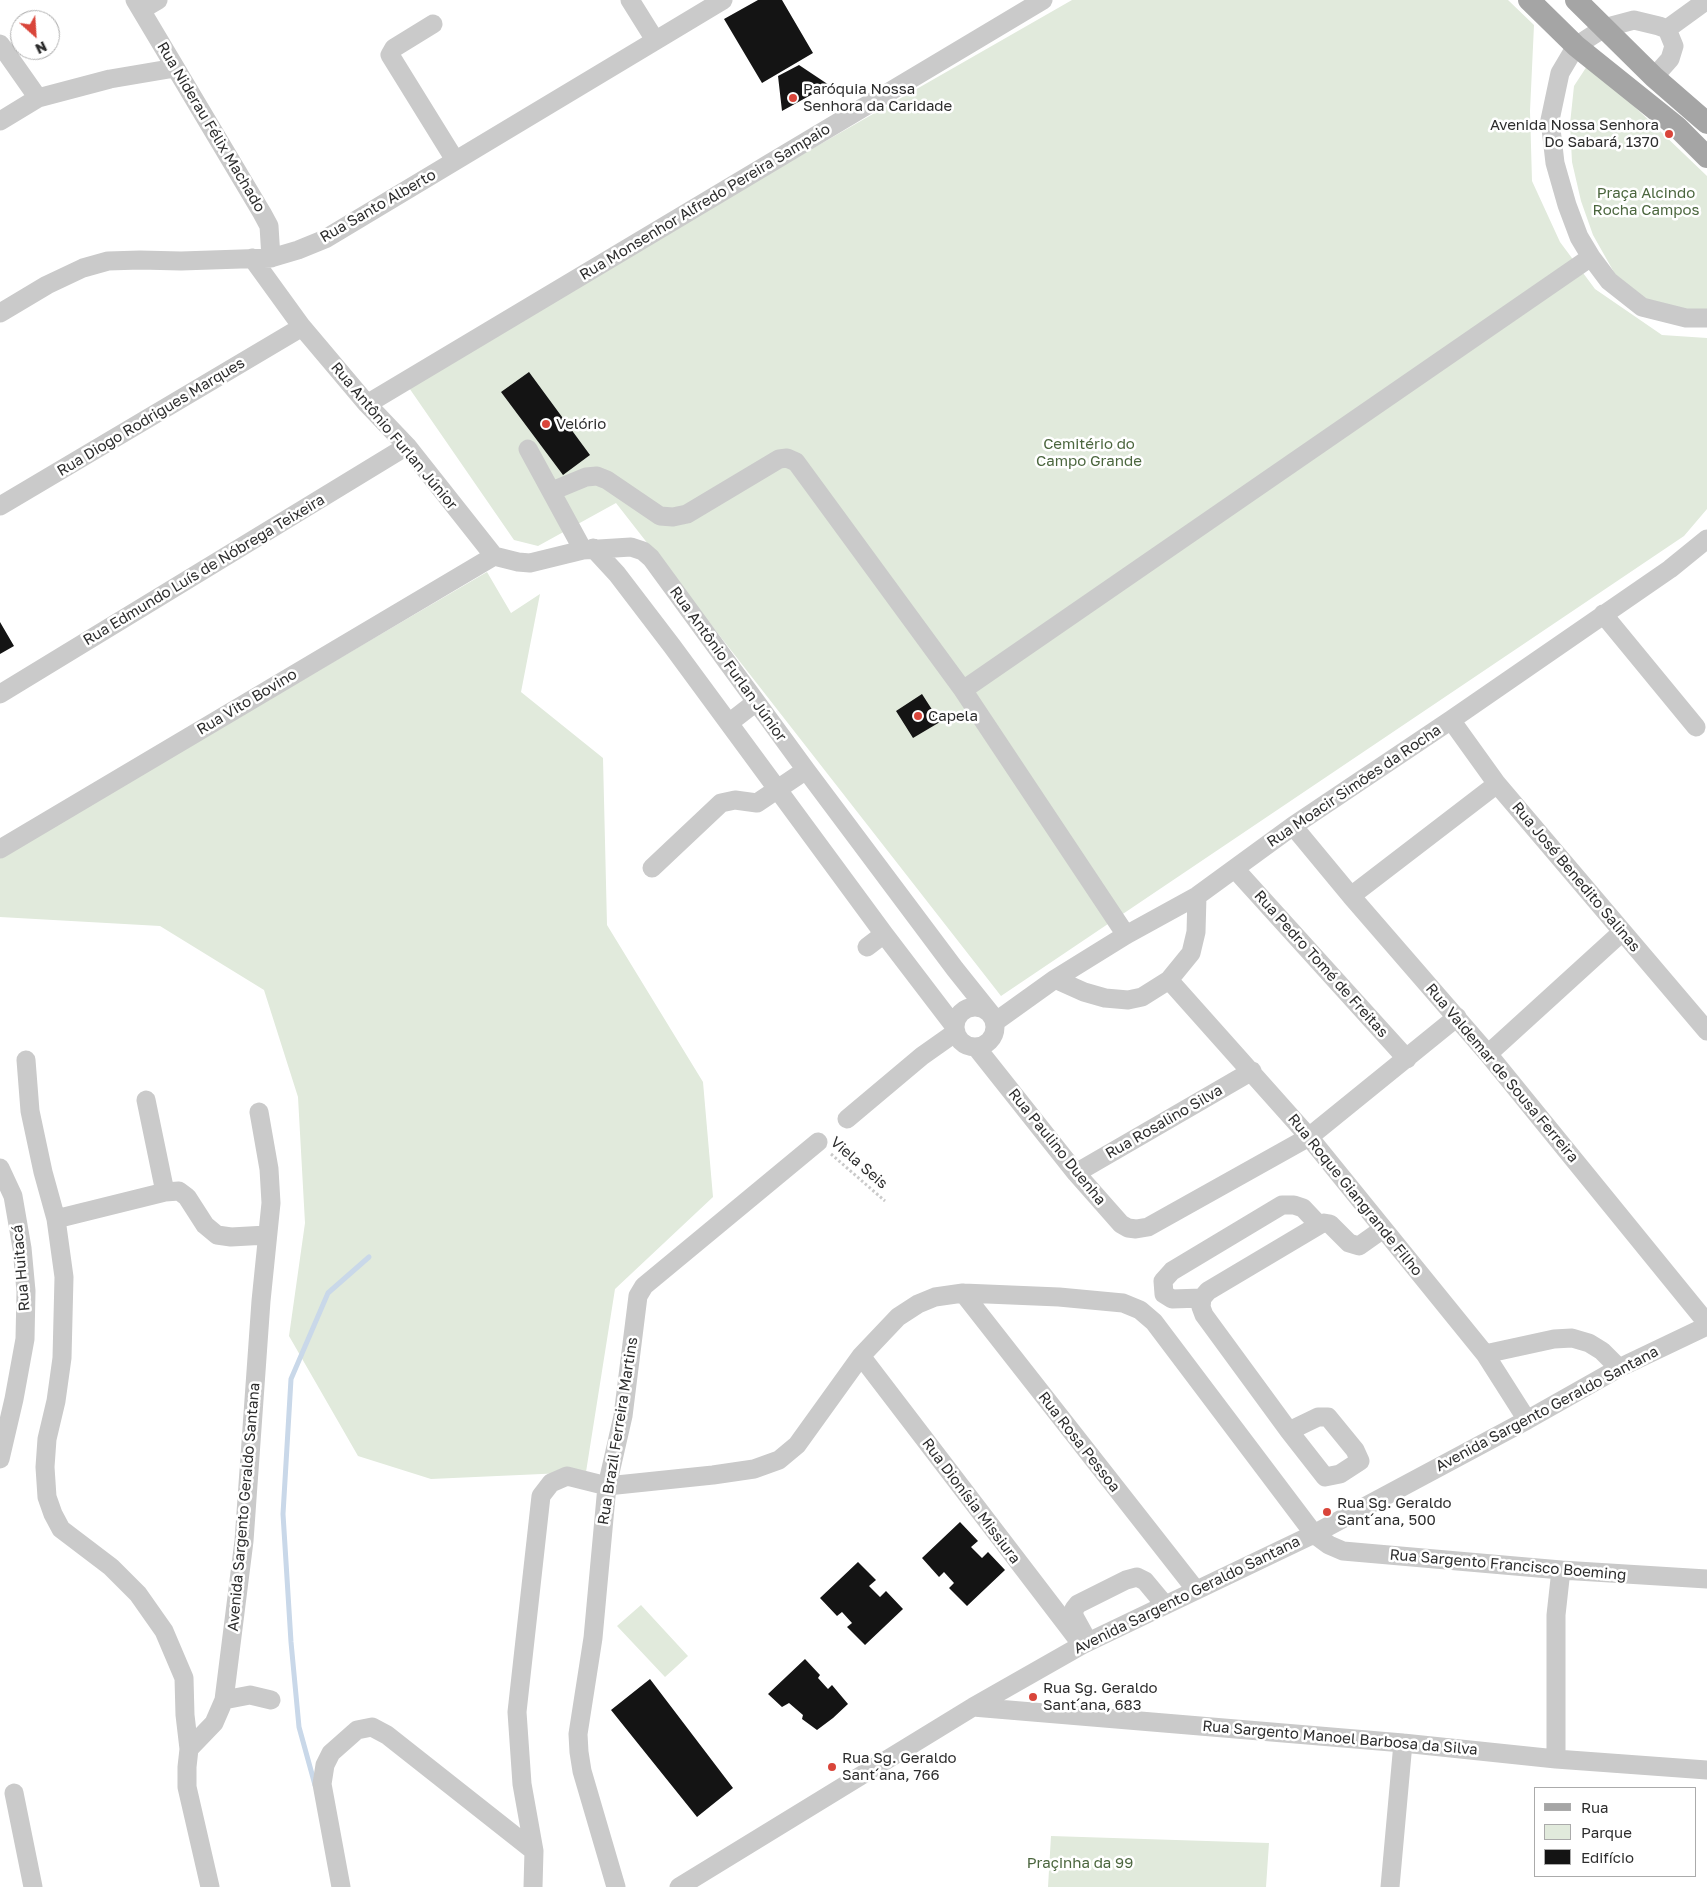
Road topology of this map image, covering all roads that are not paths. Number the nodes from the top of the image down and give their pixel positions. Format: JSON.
{"nodes":[{"id":1,"x":158,"y":0,"type":"edge"},
{"id":2,"x":630,"y":0,"type":"edge"},
{"id":3,"x":723,"y":0,"type":"edge"},
{"id":4,"x":1042,"y":0,"type":"edge"},
{"id":5,"x":1529,"y":0,"type":"edge"},
{"id":6,"x":1576,"y":0,"type":"edge"},
{"id":7,"x":1707,"y":0,"type":"edge"},
{"id":8,"x":138,"y":5,"type":"edge"},
{"id":9,"x":432,"y":24,"type":"dead end"},
{"id":10,"x":1604,"y":28,"type":"junction"},
{"id":11,"x":1667,"y":29,"type":"junction"},
{"id":12,"x":655,"y":40,"type":"junction"},
{"id":13,"x":0,"y":44,"type":"edge"},
{"id":14,"x":1576,"y":46,"type":"junction"},
{"id":15,"x":176,"y":68,"type":"junction"},
{"id":16,"x":1654,"y":77,"type":"junction"},
{"id":17,"x":38,"y":98,"type":"junction"},
{"id":18,"x":0,"y":121,"type":"edge"},
{"id":19,"x":1707,"y":123,"type":"edge"},
{"id":20,"x":1707,"y":157,"type":"edge"},
{"id":21,"x":455,"y":160,"type":"junction"},
{"id":22,"x":252,"y":258,"type":"junction"},
{"id":23,"x":271,"y":258,"type":"junction"},
{"id":24,"x":1591,"y":258,"type":"junction"},
{"id":25,"x":0,"y":313,"type":"edge"},
{"id":26,"x":1707,"y":318,"type":"edge"},
{"id":27,"x":302,"y":328,"type":"junction"},
{"id":28,"x":367,"y":404,"type":"junction"},
{"id":29,"x":407,"y":446,"type":"junction"},
{"id":30,"x":528,"y":449,"type":"dead end"},
{"id":31,"x":552,"y":491,"type":"junction"},
{"id":32,"x":0,"y":506,"type":"edge"},
{"id":33,"x":1707,"y":539,"type":"edge"},
{"id":34,"x":588,"y":549,"type":"junction"},
{"id":35,"x":494,"y":556,"type":"junction"},
{"id":36,"x":1603,"y":614,"type":"junction"},
{"id":37,"x":963,"y":690,"type":"junction"},
{"id":38,"x":0,"y":694,"type":"edge"},
{"id":39,"x":756,"y":702,"type":"junction"},
{"id":40,"x":1450,"y":720,"type":"junction"},
{"id":41,"x":730,"y":723,"type":"junction"},
{"id":42,"x":1696,"y":727,"type":"dead end"},
{"id":43,"x":806,"y":770,"type":"junction"},
{"id":44,"x":1497,"y":784,"type":"junction"},
{"id":45,"x":779,"y":789,"type":"junction"},
{"id":46,"x":1293,"y":826,"type":"junction"},
{"id":47,"x":0,"y":849,"type":"edge"},
{"id":48,"x":652,"y":868,"type":"dead end"},
{"id":49,"x":1235,"y":869,"type":"junction"},
{"id":50,"x":1197,"y":896,"type":"junction"},
{"id":51,"x":1351,"y":896,"type":"junction"},
{"id":52,"x":1622,"y":932,"type":"junction"},
{"id":53,"x":884,"y":934,"type":"junction"},
{"id":54,"x":1126,"y":935,"type":"junction"},
{"id":55,"x":867,"y":947,"type":"dead end"},
{"id":56,"x":1055,"y":979,"type":"junction"},
{"id":57,"x":1169,"y":980,"type":"junction"},
{"id":58,"x":1457,"y":1017,"type":"junction"},
{"id":59,"x":993,"y":1018,"type":"junction"},
{"id":60,"x":955,"y":1030,"type":"junction"},
{"id":61,"x":1707,"y":1031,"type":"edge"},
{"id":62,"x":976,"y":1047,"type":"junction"},
{"id":63,"x":1488,"y":1054,"type":"junction"},
{"id":64,"x":1407,"y":1059,"type":"junction"},
{"id":65,"x":26,"y":1060,"type":"dead end"},
{"id":66,"x":1252,"y":1071,"type":"junction"},
{"id":67,"x":146,"y":1100,"type":"dead end"},
{"id":68,"x":259,"y":1112,"type":"dead end"},
{"id":69,"x":847,"y":1119,"type":"dead end"},
{"id":70,"x":1309,"y":1137,"type":"junction"},
{"id":71,"x":818,"y":1142,"type":"road end"},
{"id":72,"x":0,"y":1168,"type":"edge"},
{"id":73,"x":1076,"y":1173,"type":"junction"},
{"id":74,"x":165,"y":1192,"type":"junction"},
{"id":75,"x":56,"y":1219,"type":"junction"},
{"id":76,"x":1318,"y":1225,"type":"junction"},
{"id":77,"x":1383,"y":1229,"type":"junction"},
{"id":78,"x":267,"y":1236,"type":"junction"},
{"id":79,"x":963,"y":1293,"type":"junction"},
{"id":80,"x":1202,"y":1298,"type":"junction"},
{"id":81,"x":1707,"y":1324,"type":"edge"},
{"id":82,"x":1485,"y":1354,"type":"junction"},
{"id":83,"x":861,"y":1356,"type":"junction"},
{"id":84,"x":1620,"y":1368,"type":"junction"},
{"id":85,"x":1527,"y":1420,"type":"junction"},
{"id":86,"x":1289,"y":1431,"type":"dead end"},
{"id":87,"x":0,"y":1459,"type":"edge"},
{"id":88,"x":607,"y":1486,"type":"junction"},
{"id":89,"x":1314,"y":1534,"type":"junction"},
{"id":90,"x":1561,"y":1570,"type":"junction"},
{"id":91,"x":1707,"y":1580,"type":"edge"},
{"id":92,"x":1196,"y":1590,"type":"junction"},
{"id":93,"x":1165,"y":1605,"type":"junction"},
{"id":94,"x":1085,"y":1644,"type":"junction"},
{"id":95,"x":224,"y":1700,"type":"junction"},
{"id":96,"x":271,"y":1700,"type":"dead end"},
{"id":97,"x":973,"y":1707,"type":"junction"},
{"id":98,"x":1403,"y":1743,"type":"junction"},
{"id":99,"x":189,"y":1749,"type":"junction"},
{"id":100,"x":1556,"y":1759,"type":"junction"},
{"id":101,"x":1707,"y":1770,"type":"edge"},
{"id":102,"x":14,"y":1793,"type":"dead end"},
{"id":103,"x":534,"y":1851,"type":"junction"},
{"id":104,"x":33,"y":1887,"type":"edge"},
{"id":105,"x":210,"y":1887,"type":"edge"},
{"id":106,"x":341,"y":1887,"type":"edge"},
{"id":107,"x":533,"y":1887,"type":"edge"},
{"id":108,"x":616,"y":1887,"type":"edge"},
{"id":109,"x":679,"y":1887,"type":"edge"},
{"id":110,"x":1390,"y":1887,"type":"edge"}],
"edges":[{"from":1,"to":8,"type":"street"},
{"from":2,"to":12,"type":"street"},
{"from":3,"to":12,"type":"street","name":"Rua Santo Alberto"},
{"from":4,"to":28,"type":"street","name":"Rua Monsenhor Alfredo Pereira Sampaio"},
{"from":5,"to":14,"type":"main road"},
{"from":6,"to":10,"type":"main road"},
{"from":7,"to":11,"type":"street"},
{"from":8,"to":15,"type":"street","name":"Rua Niderau Félix Machado"},
{"from":9,"to":21,"type":"street"},
{"from":10,"to":11,"type":"street"},
{"from":10,"to":14,"type":"street"},
{"from":10,"to":16,"type":"main road"},
{"from":11,"to":16,"type":"street"},
{"from":12,"to":21,"type":"street","name":"Rua Santo Alberto"},
{"from":13,"to":17,"type":"street"},
{"from":14,"to":20,"type":"main road"},
{"from":14,"to":24,"type":"street"},
{"from":15,"to":17,"type":"street"},
{"from":15,"to":23,"type":"street","name":"Rua Niderau Félix Machado"},
{"from":16,"to":19,"type":"main road"},
{"from":17,"to":18,"type":"street"},
{"from":21,"to":23,"type":"street","name":"Rua Santo Alberto"},
{"from":22,"to":23,"type":"street","name":"Rua Santo Alberto"},
{"from":22,"to":25,"type":"street","name":"Rua Santo Alberto"},
{"from":22,"to":27,"type":"street","name":"Rua Antônio Furlan Júnior"},
{"from":24,"to":26,"type":"street"},
{"from":24,"to":37,"type":"street"},
{"from":27,"to":28,"type":"street","name":"Rua Antônio Furlan Júnior"},
{"from":27,"to":32,"type":"street","name":"Rua Diogo Rodrigues Marques"},
{"from":28,"to":29,"type":"street","name":"Rua Antônio Furlan Júnior"},
{"from":29,"to":35,"type":"street","name":"Rua Antônio Furlan Júnior"},
{"from":29,"to":38,"type":"street","name":"Rua Edmundo Luís de Nóbrega Teixeira"},
{"from":30,"to":31,"type":"street"},
{"from":31,"to":34,"type":"street"},
{"from":31,"to":37,"type":"street"},
{"from":33,"to":36,"type":"street","name":"Rua Moacir Simões da Rocha"},
{"from":34,"to":35,"type":"street","name":"Rua Antônio Furlan Júnior"},
{"from":34,"to":39,"type":"street","name":"Rua Antônio Furlan Júnior"},
{"from":34,"to":41,"type":"street"},
{"from":35,"to":47,"type":"street","name":"Rua Vito Bovino"},
{"from":36,"to":40,"type":"street","name":"Rua Moacir Simões da Rocha"},
{"from":36,"to":42,"type":"street"},
{"from":37,"to":54,"type":"street"},
{"from":39,"to":41,"type":"street"},
{"from":39,"to":43,"type":"street","name":"Rua Antônio Furlan Júnior"},
{"from":40,"to":44,"type":"street","name":"Rua José Benedito Salinas"},
{"from":40,"to":46,"type":"street","name":"Rua Moacir Simões da Rocha"},
{"from":41,"to":45,"type":"street"},
{"from":43,"to":45,"type":"street"},
{"from":43,"to":59,"type":"street","name":"Rua Antônio Furlan Júnior"},
{"from":44,"to":51,"type":"street"},
{"from":44,"to":52,"type":"street","name":"Rua José Benedito Salinas"},
{"from":45,"to":48,"type":"street"},
{"from":45,"to":53,"type":"street"},
{"from":46,"to":49,"type":"street","name":"Rua Moacir Simões da Rocha"},
{"from":46,"to":51,"type":"street","name":"Rua Valdemar de Sousa Ferreira"},
{"from":49,"to":50,"type":"street","name":"Rua Moacir Simões da Rocha"},
{"from":49,"to":64,"type":"street","name":"Rua Pedro Tomé de Freitas"},
{"from":50,"to":54,"type":"street","name":"Rua Moacir Simões da Rocha"},
{"from":50,"to":57,"type":"street"},
{"from":51,"to":58,"type":"street","name":"Rua Valdemar de Sousa Ferreira"},
{"from":52,"to":61,"type":"street","name":"Rua José Benedito Salinas"},
{"from":52,"to":63,"type":"street"},
{"from":53,"to":55,"type":"street"},
{"from":53,"to":60,"type":"street"},
{"from":54,"to":56,"type":"street","name":"Rua Moacir Simões da Rocha"},
{"from":56,"to":57,"type":"street"},
{"from":56,"to":59,"type":"street","name":"Rua Moacir Simões da Rocha"},
{"from":57,"to":66,"type":"street","name":"Rua Roque Giangrande Filho"},
{"from":58,"to":63,"type":"street","name":"Rua Valdemar de Sousa Ferreira"},
{"from":58,"to":64,"type":"street"},
{"from":59,"to":60,"type":"street"},
{"from":59,"to":62,"type":"street"},
{"from":60,"to":62,"type":"street"},
{"from":60,"to":69,"type":"street"},
{"from":62,"to":73,"type":"street","name":"Rua Paulino Duenha"},
{"from":63,"to":81,"type":"street","name":"Rua Valdemar de Sousa Ferreira"},
{"from":64,"to":70,"type":"street"},
{"from":65,"to":75,"type":"street"},
{"from":66,"to":70,"type":"street","name":"Rua Roque Giangrande Filho"},
{"from":66,"to":73,"type":"street","name":"Rua Rosalino Silva"},
{"from":67,"to":74,"type":"street"},
{"from":68,"to":78,"type":"street","name":"Avenida Sargento Geraldo Santana"},
{"from":70,"to":73,"type":"street","name":"Rua Paulino Duenha"},
{"from":70,"to":77,"type":"street","name":"Rua Roque Giangrande Filho"},
{"from":71,"to":88,"type":"street","name":"Rua Brazil Ferreira Martins"},
{"from":72,"to":87,"type":"street","name":"Rua Huitacá"},
{"from":74,"to":75,"type":"street"},
{"from":74,"to":78,"type":"street"},
{"from":75,"to":99,"type":"street"},
{"from":76,"to":77,"type":"street"},
{"from":76,"to":80,"type":"street"},
{"from":76,"to":80,"type":"street"},
{"from":77,"to":82,"type":"street","name":"Rua Roque Giangrande Filho"},
{"from":78,"to":95,"type":"street","name":"Avenida Sargento Geraldo Santana"},
{"from":79,"to":83,"type":"street"},
{"from":79,"to":89,"type":"street"},
{"from":79,"to":92,"type":"street","name":"Rua Rosa Pessoa"},
{"from":80,"to":86,"type":"street"},
{"from":81,"to":84,"type":"street","name":"Avenida Sargento Geraldo Santana"},
{"from":82,"to":84,"type":"street"},
{"from":82,"to":85,"type":"street","name":"Rua Roque Giangrande Filho"},
{"from":83,"to":88,"type":"street"},
{"from":83,"to":94,"type":"street","name":"Rua Dionísia Missiura"},
{"from":84,"to":85,"type":"street","name":"Avenida Sargento Geraldo Santana"},
{"from":85,"to":89,"type":"street","name":"Avenida Sargento Geraldo Santana"},
{"from":88,"to":103,"type":"street"},
{"from":88,"to":108,"type":"street","name":"Rua Brazil Ferreira Martins"},
{"from":89,"to":90,"type":"street","name":"Rua Sargento Francisco Boeming"},
{"from":89,"to":92,"type":"street","name":"Avenida Sargento Geraldo Santana"},
{"from":90,"to":91,"type":"street","name":"Rua Sargento Francisco Boeming"},
{"from":90,"to":100,"type":"street"},
{"from":92,"to":93,"type":"street","name":"Avenida Sargento Geraldo Santana"},
{"from":93,"to":94,"type":"street","name":"Avenida Sargento Geraldo Santana"},
{"from":93,"to":94,"type":"street"},
{"from":94,"to":97,"type":"street","name":"Avenida Sargento Geraldo Santana"},
{"from":95,"to":96,"type":"street"},
{"from":95,"to":99,"type":"street","name":"Avenida Sargento Geraldo Santana"},
{"from":97,"to":98,"type":"street","name":"Rua Sargento Manoel Barbosa da Silva"},
{"from":97,"to":109,"type":"street","name":"Avenida Sargento Geraldo Santana"},
{"from":98,"to":100,"type":"street","name":"Rua Sargento Manoel Barbosa da Silva"},
{"from":98,"to":110,"type":"street"},
{"from":99,"to":105,"type":"street"},
{"from":100,"to":101,"type":"street","name":"Rua Sargento Manoel Barbosa da Silva"},
{"from":102,"to":104,"type":"street"},
{"from":103,"to":106,"type":"street"},
{"from":103,"to":107,"type":"street"}]}
